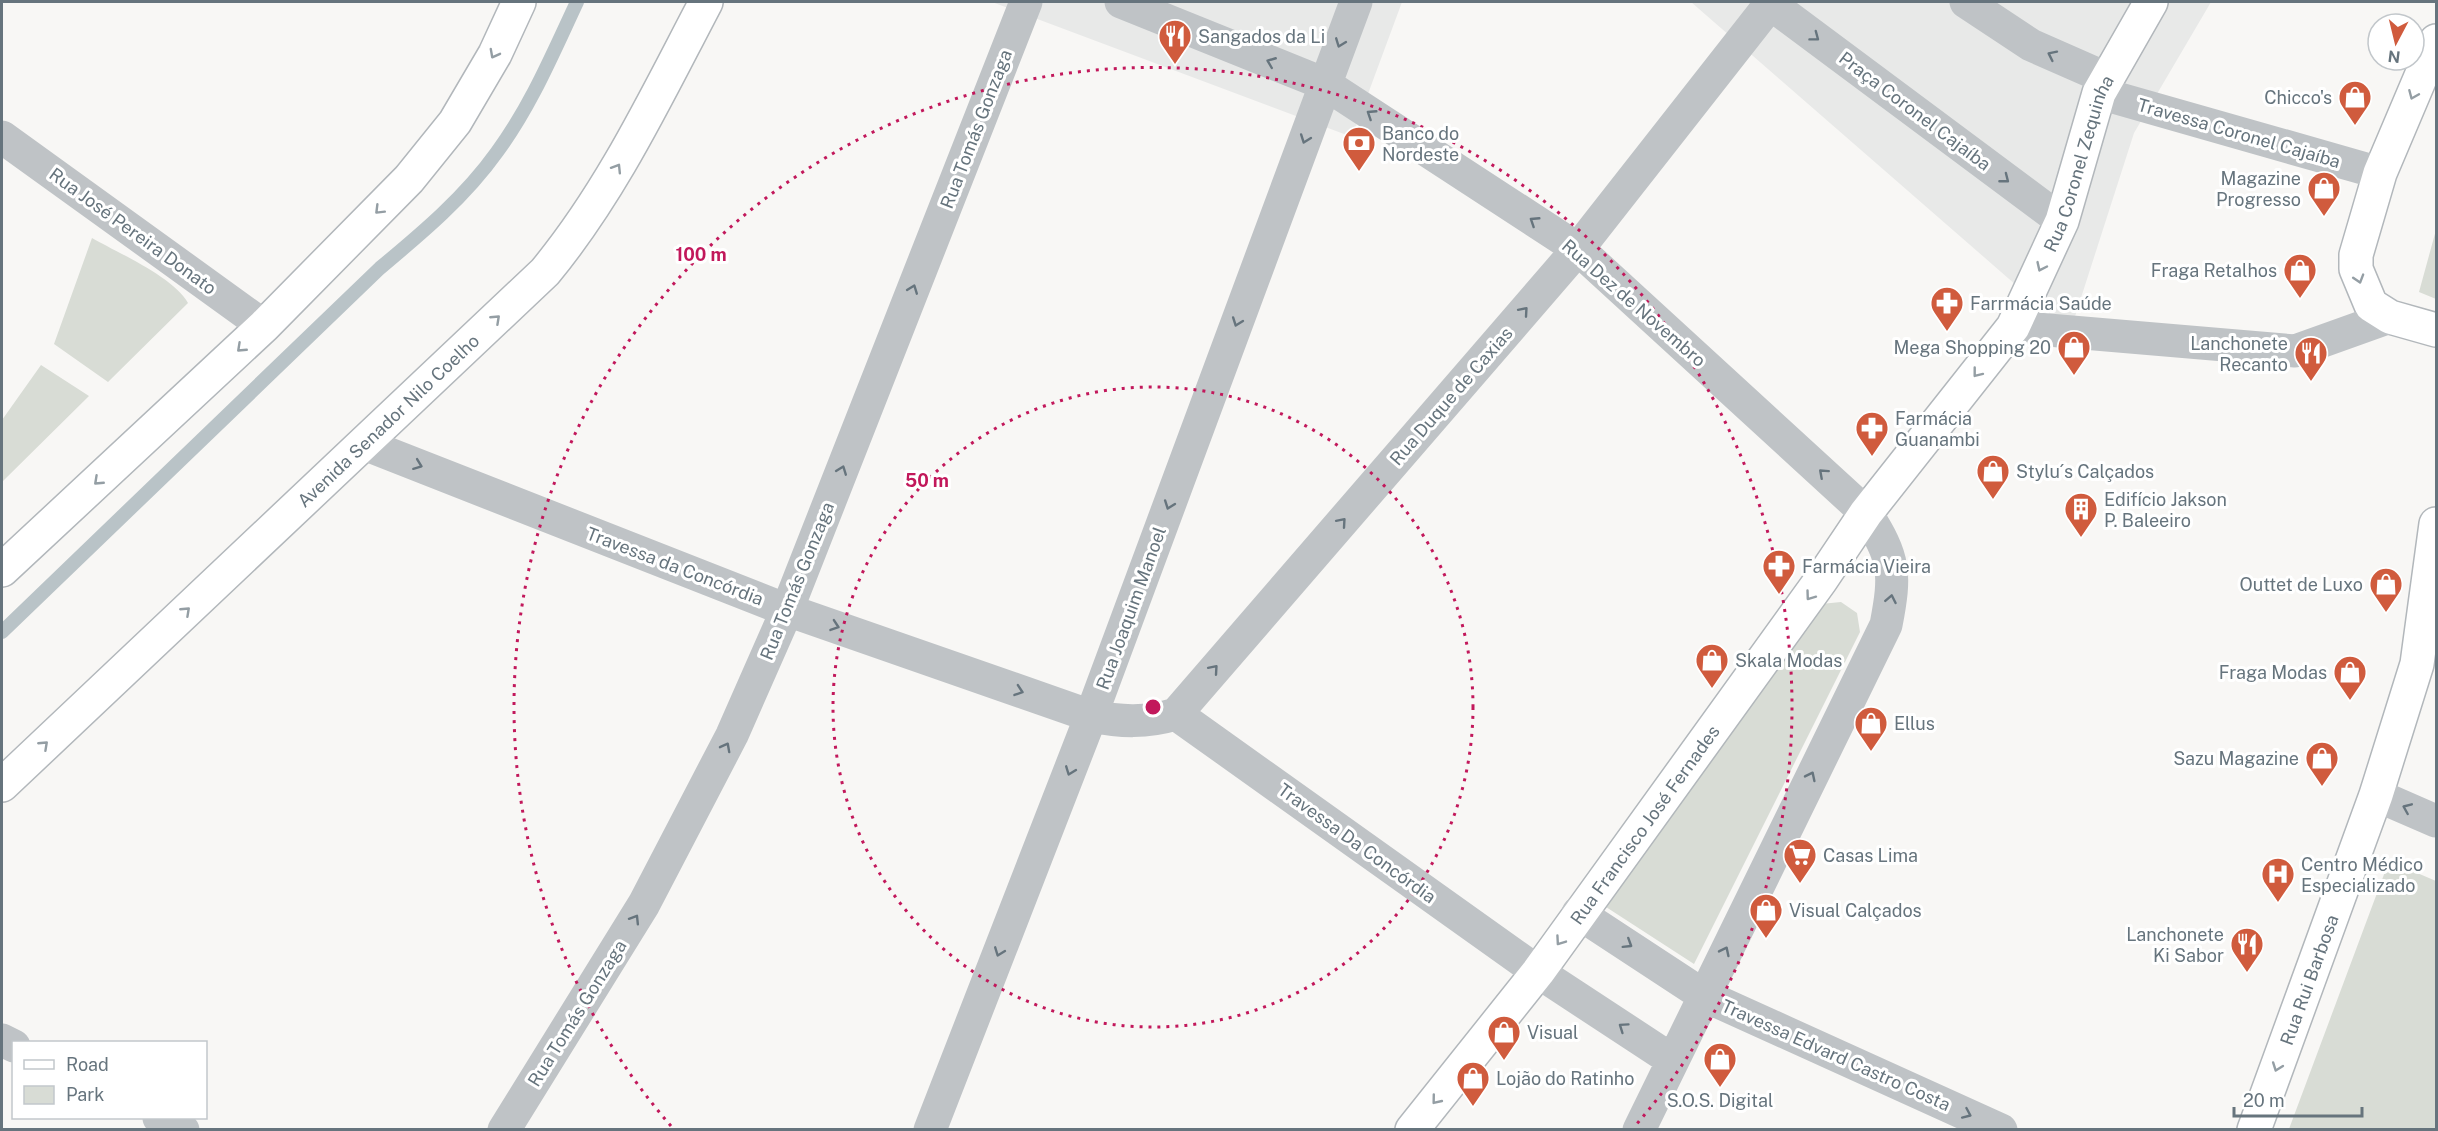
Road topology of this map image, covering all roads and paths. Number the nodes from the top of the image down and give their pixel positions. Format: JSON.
{"nodes":[{"id":1,"x":519,"y":2,"type":"edge"},
{"id":2,"x":706,"y":2,"type":"edge"},
{"id":3,"x":1026,"y":2,"type":"edge"},
{"id":4,"x":1121,"y":2,"type":"edge"},
{"id":5,"x":1356,"y":2,"type":"edge"},
{"id":6,"x":1770,"y":2,"type":"edge"},
{"id":7,"x":1966,"y":2,"type":"edge"},
{"id":8,"x":2151,"y":2,"type":"edge"},
{"id":9,"x":2436,"y":41,"type":"edge"},
{"id":10,"x":1325,"y":84,"type":"junction"},
{"id":11,"x":2102,"y":85,"type":"junction"},
{"id":12,"x":2,"y":137,"type":"edge"},
{"id":13,"x":2380,"y":173,"type":"junction"},
{"id":14,"x":2062,"y":221,"type":"junction"},
{"id":15,"x":1578,"y":249,"type":"junction"},
{"id":16,"x":2390,"y":317,"type":"junction"},
{"id":17,"x":264,"y":326,"type":"junction"},
{"id":18,"x":2013,"y":327,"type":"junction"},
{"id":19,"x":2436,"y":330,"type":"edge"},
{"id":20,"x":364,"y":444,"type":"junction"},
{"id":21,"x":1866,"y":513,"type":"junction"},
{"id":22,"x":2436,"y":524,"type":"edge"},
{"id":23,"x":2,"y":570,"type":"edge"},
{"id":24,"x":787,"y":610,"type":"junction"},
{"id":25,"x":2428,"y":651,"type":"edge"},
{"id":26,"x":1176,"y":714,"type":"junction"},
{"id":27,"x":1091,"y":716,"type":"junction"},
{"id":28,"x":2,"y":785,"type":"edge"},
{"id":29,"x":2376,"y":795,"type":"junction"},
{"id":30,"x":2436,"y":820,"type":"edge"},
{"id":31,"x":1578,"y":914,"type":"junction"},
{"id":32,"x":1538,"y":972,"type":"junction"},
{"id":33,"x":1703,"y":995,"type":"junction"},
{"id":34,"x":1671,"y":1060,"type":"junction"},
{"id":35,"x":161,"y":1119,"type":"edge"},
{"id":36,"x":183,"y":1130,"type":"edge"},
{"id":37,"x":504,"y":1130,"type":"edge"},
{"id":38,"x":930,"y":1130,"type":"edge"},
{"id":39,"x":1412,"y":1130,"type":"edge"},
{"id":40,"x":1639,"y":1130,"type":"edge"},
{"id":41,"x":2001,"y":1130,"type":"edge"},
{"id":42,"x":2254,"y":1130,"type":"edge"}],
"edges":[{"from":1,"to":17,"type":"main road","one_way":true},
{"from":20,"to":2,"type":"main road","name":"Avenida Senador Nilo Coelho","one_way":true},
{"from":24,"to":3,"type":"street","name":"Rua Tomás Gonzaga","one_way":true},
{"from":10,"to":4,"type":"street","name":"Rua Dez de Novembro","one_way":true},
{"from":5,"to":10,"type":"street","name":"Rua Joaquim Manoel","one_way":true},
{"from":6,"to":14,"type":"street","name":"Praça Coronel Cajaíba","one_way":true},
{"from":6,"to":15,"type":"street","name":"Rua Duque de Caxias"},
{"from":11,"to":7,"type":"street","one_way":true},
{"from":8,"to":11,"type":"main road","name":"Rua Coronel Zequinha"},
{"from":9,"to":13,"type":"main road","one_way":true},
{"from":15,"to":10,"type":"street","name":"Rua Dez de Novembro","one_way":true},
{"from":10,"to":27,"type":"street","name":"Rua Joaquim Manoel","one_way":true},
{"from":11,"to":13,"type":"street","name":"Travessa Coronel Cajaíba"},
{"from":11,"to":14,"type":"main road","name":"Rua Coronel Zequinha"},
{"from":12,"to":17,"type":"street","name":"Rua José Pereira Donato"},
{"from":13,"to":16,"type":"main road","one_way":true},
{"from":14,"to":18,"type":"main road","name":"Rua Coronel Zequinha","one_way":true},
{"from":21,"to":15,"type":"street","name":"Rua Dez de Novembro","one_way":true},
{"from":26,"to":15,"type":"street","name":"Rua Duque de Caxias","one_way":true},
{"from":16,"to":18,"type":"street"},
{"from":16,"to":19,"type":"main road"},
{"from":17,"to":23,"type":"main road","one_way":true},
{"from":18,"to":21,"type":"main road","name":"Rua Coronel Zequinha","one_way":true},
{"from":20,"to":24,"type":"street","name":"Travessa da Concórdia","one_way":true},
{"from":28,"to":20,"type":"main road","name":"Avenida Senador Nilo Coelho","one_way":true},
{"from":21,"to":31,"type":"main road","name":"Rua Francisco José Fernades","one_way":true},
{"from":33,"to":21,"type":"street","name":"Rua Dez de Novembro","one_way":true},
{"from":22,"to":25,"type":"main road","name":"Rua Rui Barbosa"},
{"from":24,"to":27,"type":"street","name":"Travessa da Concórdia","one_way":true},
{"from":37,"to":24,"type":"street","name":"Rua Tomás Gonzaga","one_way":true},
{"from":25,"to":29,"type":"main road","name":"Rua Rui Barbosa"},
{"from":26,"to":27,"type":"street"},
{"from":26,"to":32,"type":"street","name":"Travessa Da Concórdia"},
{"from":27,"to":38,"type":"street","name":"Rua Joaquim Manoel","one_way":true},
{"from":30,"to":29,"type":"street","one_way":true},
{"from":29,"to":42,"type":"main road","name":"Rua Rui Barbosa","one_way":true},
{"from":31,"to":32,"type":"main road","name":"Rua Francisco José Fernades","one_way":true},
{"from":31,"to":33,"type":"street","name":"Travessa Edvard Castro Costa","one_way":true},
{"from":34,"to":32,"type":"street","name":"Travessa Da Concórdia","one_way":true},
{"from":32,"to":39,"type":"main road","name":"Rua Francisco José Fernades","one_way":true},
{"from":33,"to":34,"type":"street","name":"Rua Dez de Novembro"},
{"from":33,"to":41,"type":"street","name":"Travessa Edvard Castro Costa","one_way":true},
{"from":34,"to":40,"type":"street","name":"Rua Dez de Novembro"},
{"from":35,"to":36,"type":"street"}]}
